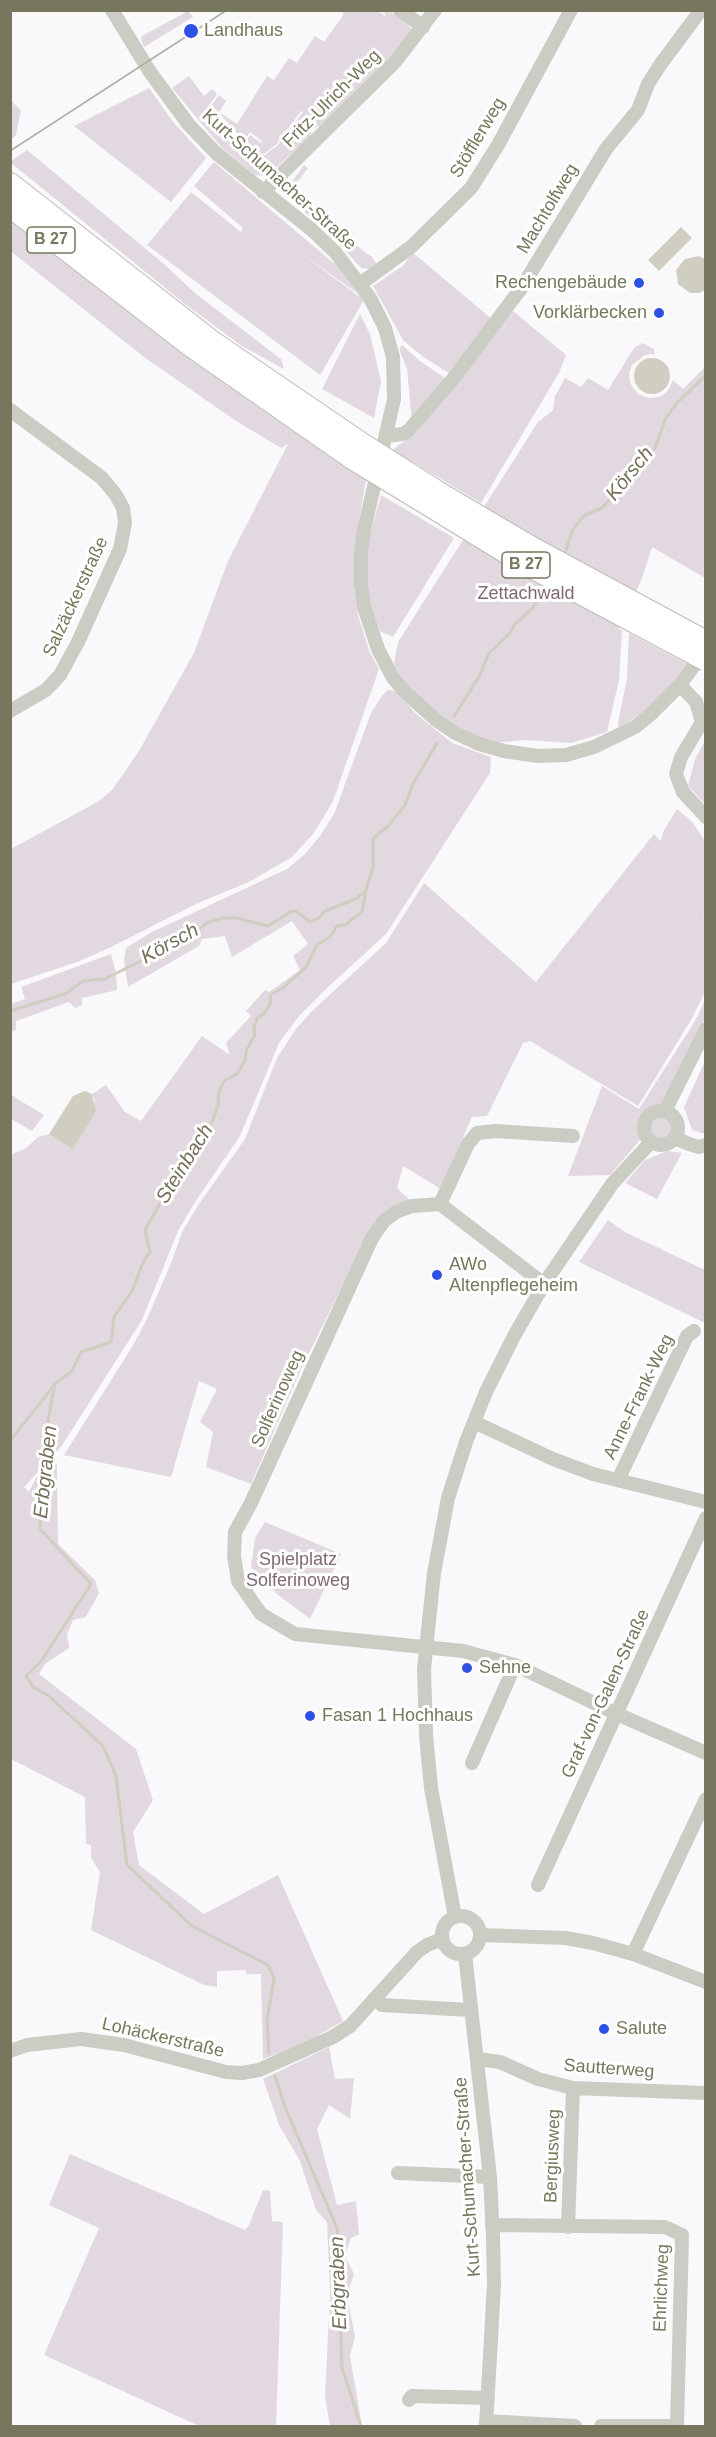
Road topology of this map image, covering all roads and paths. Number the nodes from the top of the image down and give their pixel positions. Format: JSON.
{"nodes":[{"id":1,"x":112,"y":10,"type":"edge"},
{"id":2,"x":400,"y":10,"type":"edge"},
{"id":3,"x":435,"y":10,"type":"edge"},
{"id":4,"x":571,"y":10,"type":"edge"},
{"id":5,"x":701,"y":10,"type":"edge"},
{"id":6,"x":423,"y":27,"type":"junction"},
{"id":7,"x":10,"y":183,"type":"edge"},
{"id":8,"x":263,"y":192,"type":"junction"},
{"id":9,"x":10,"y":207,"type":"edge"},
{"id":10,"x":360,"y":284,"type":"junction"},
{"id":11,"x":10,"y":410,"type":"edge"},
{"id":12,"x":386,"y":436,"type":"junction"},
{"id":13,"x":357,"y":451,"type":"junction"},
{"id":14,"x":705,"y":640,"type":"edge"},
{"id":15,"x":705,"y":649,"type":"edge"},
{"id":16,"x":705,"y":661,"type":"edge"},
{"id":17,"x":680,"y":685,"type":"junction"},
{"id":18,"x":10,"y":711,"type":"edge"},
{"id":19,"x":705,"y":817,"type":"edge"},
{"id":20,"x":705,"y":1029,"type":"edge"},
{"id":21,"x":665,"y":1111,"type":"junction"},
{"id":22,"x":573,"y":1136,"type":"dead end"},
{"id":23,"x":675,"y":1138,"type":"junction"},
{"id":24,"x":651,"y":1142,"type":"junction"},
{"id":25,"x":705,"y":1145,"type":"edge"},
{"id":26,"x":440,"y":1204,"type":"junction"},
{"id":27,"x":544,"y":1284,"type":"junction"},
{"id":28,"x":694,"y":1332,"type":"dead end"},
{"id":29,"x":474,"y":1422,"type":"junction"},
{"id":30,"x":618,"y":1480,"type":"junction"},
{"id":31,"x":705,"y":1502,"type":"edge"},
{"id":32,"x":705,"y":1518,"type":"edge"},
{"id":33,"x":425,"y":1647,"type":"junction"},
{"id":34,"x":515,"y":1665,"type":"junction"},
{"id":35,"x":617,"y":1714,"type":"junction"},
{"id":36,"x":705,"y":1753,"type":"edge"},
{"id":37,"x":471,"y":1763,"type":"dead end"},
{"id":38,"x":705,"y":1799,"type":"edge"},
{"id":39,"x":538,"y":1885,"type":"dead end"},
{"id":40,"x":455,"y":1917,"type":"junction"},
{"id":41,"x":480,"y":1935,"type":"junction"},
{"id":42,"x":442,"y":1940,"type":"junction"},
{"id":43,"x":465,"y":1954,"type":"junction"},
{"id":44,"x":633,"y":1954,"type":"junction"},
{"id":45,"x":705,"y":1982,"type":"edge"},
{"id":46,"x":382,"y":2005,"type":"dead end"},
{"id":47,"x":470,"y":2010,"type":"junction"},
{"id":48,"x":10,"y":2051,"type":"edge"},
{"id":49,"x":478,"y":2059,"type":"junction"},
{"id":50,"x":573,"y":2088,"type":"junction"},
{"id":51,"x":705,"y":2093,"type":"edge"},
{"id":52,"x":398,"y":2173,"type":"dead end"},
{"id":53,"x":490,"y":2177,"type":"junction"},
{"id":54,"x":492,"y":2225,"type":"junction"},
{"id":55,"x":568,"y":2227,"type":"junction"},
{"id":56,"x":488,"y":2398,"type":"junction"},
{"id":57,"x":409,"y":2400,"type":"dead end"},
{"id":58,"x":486,"y":2424,"type":"edge"},
{"id":59,"x":677,"y":2426,"type":"edge"},
{"id":60,"x":576,"y":2427,"type":"edge"},
{"id":61,"x":601,"y":2427,"type":"edge"}],
"edges":[{"from":1,"to":8,"type":"street","name":"Kurt-Schumacher-Straße"},
{"from":2,"to":6,"type":"street"},
{"from":3,"to":6,"type":"street","name":"Fritz-Ulrich-Weg"},
{"from":4,"to":10,"type":"street","name":"Stöfflerweg"},
{"from":5,"to":12,"type":"street","name":"Machtolfweg"},
{"from":6,"to":8,"type":"street","name":"Fritz-Ulrich-Weg"},
{"from":7,"to":13,"type":"highway","number":"B 27"},
{"from":8,"to":10,"type":"street","name":"Kurt-Schumacher-Straße"},
{"from":9,"to":13,"type":"highway","number":"B 27"},
{"from":10,"to":12,"type":"street","name":"Kurt-Schumacher-Straße"},
{"from":11,"to":18,"type":"street","name":"Salzäckerstraße"},
{"from":12,"to":17,"type":"street","name":"Kurt-Schumacher-Straße"},
{"from":13,"to":14,"type":"highway","number":"B 27","bridge":true},
{"from":13,"to":16,"type":"highway","number":"B 27","bridge":true},
{"from":15,"to":17,"type":"street","name":"Kurt-Schumacher-Straße"},
{"from":17,"to":19,"type":"street"},
{"from":20,"to":21,"type":"street"},
{"from":21,"to":23,"type":"street"},
{"from":21,"to":24,"type":"street"},
{"from":22,"to":26,"type":"street"},
{"from":23,"to":24,"type":"street"},
{"from":23,"to":25,"type":"street"},
{"from":24,"to":27,"type":"street"},
{"from":26,"to":27,"type":"street"},
{"from":26,"to":33,"type":"street","name":"Solferinoweg"},
{"from":27,"to":29,"type":"street"},
{"from":28,"to":30,"type":"street","name":"Anne-Frank-Weg"},
{"from":29,"to":30,"type":"street"},
{"from":29,"to":33,"type":"street"},
{"from":30,"to":31,"type":"street"},
{"from":32,"to":35,"type":"street","name":"Graf-von-Galen-Straße"},
{"from":33,"to":34,"type":"street","name":"Solferinoweg"},
{"from":33,"to":40,"type":"street"},
{"from":34,"to":35,"type":"street","name":"Solferinoweg"},
{"from":34,"to":37,"type":"street"},
{"from":35,"to":36,"type":"street","name":"Solferinoweg"},
{"from":35,"to":39,"type":"street","name":"Graf-von-Galen-Straße"},
{"from":38,"to":44,"type":"street"},
{"from":40,"to":41,"type":"street"},
{"from":40,"to":42,"type":"street"},
{"from":41,"to":43,"type":"street"},
{"from":41,"to":44,"type":"street"},
{"from":42,"to":43,"type":"street"},
{"from":42,"to":48,"type":"street","name":"Lohäckerstraße"},
{"from":43,"to":47,"type":"street","name":"Kurt-Schumacher-Straße"},
{"from":44,"to":45,"type":"street"},
{"from":46,"to":47,"type":"street"},
{"from":47,"to":49,"type":"street","name":"Kurt-Schumacher-Straße"},
{"from":49,"to":50,"type":"street","name":"Sautterweg"},
{"from":49,"to":53,"type":"street","name":"Kurt-Schumacher-Straße"},
{"from":50,"to":51,"type":"street","name":"Sautterweg"},
{"from":50,"to":55,"type":"street","name":"Bergiusweg"},
{"from":52,"to":53,"type":"street"},
{"from":53,"to":54,"type":"street","name":"Kurt-Schumacher-Straße"},
{"from":54,"to":55,"type":"street","name":"Ehrlichweg"},
{"from":54,"to":56,"type":"street","name":"Kurt-Schumacher-Straße"},
{"from":55,"to":59,"type":"street","name":"Ehrlichweg"},
{"from":56,"to":57,"type":"street"},
{"from":56,"to":58,"type":"street","name":"Kurt-Schumacher-Straße"},
{"from":58,"to":60,"type":"street"},
{"from":59,"to":61,"type":"street"}]}
